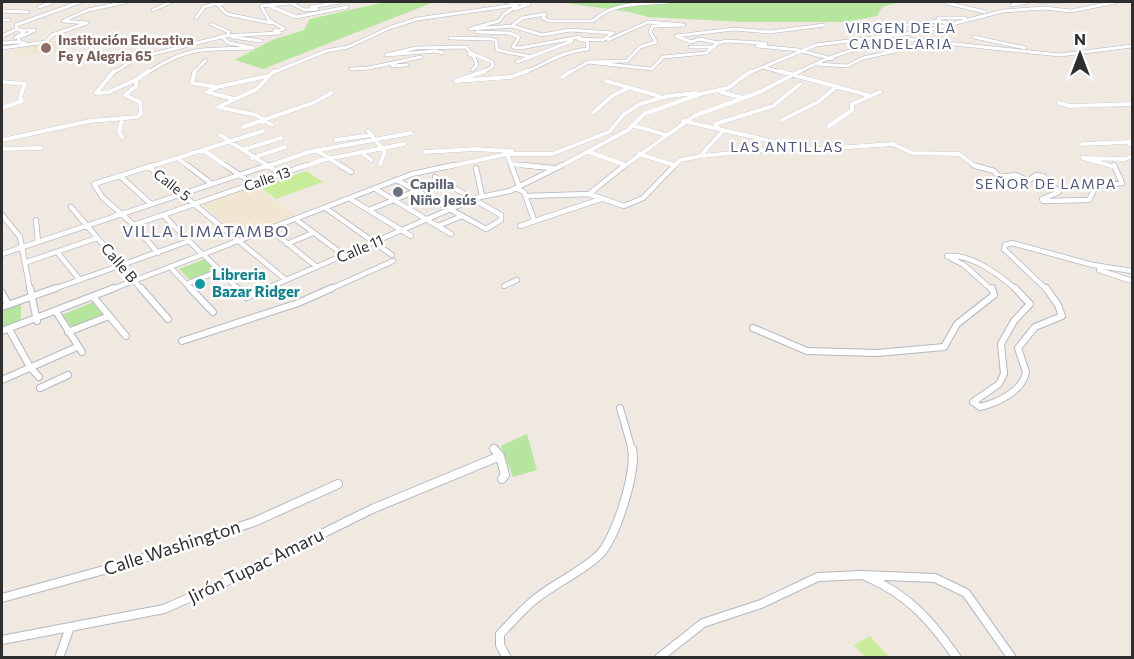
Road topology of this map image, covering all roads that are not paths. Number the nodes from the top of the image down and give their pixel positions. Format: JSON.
{"nodes":[{"id":1,"x":53,"y":2,"type":"edge"},
{"id":2,"x":80,"y":2,"type":"edge"},
{"id":3,"x":126,"y":2,"type":"edge"},
{"id":4,"x":171,"y":2,"type":"edge"},
{"id":5,"x":221,"y":2,"type":"edge"},
{"id":6,"x":226,"y":2,"type":"edge"},
{"id":7,"x":281,"y":2,"type":"edge"},
{"id":8,"x":288,"y":2,"type":"edge"},
{"id":9,"x":298,"y":2,"type":"edge"},
{"id":10,"x":340,"y":2,"type":"edge"},
{"id":11,"x":450,"y":2,"type":"edge"},
{"id":12,"x":478,"y":2,"type":"edge"},
{"id":13,"x":506,"y":2,"type":"edge"},
{"id":14,"x":668,"y":2,"type":"edge"},
{"id":15,"x":1027,"y":2,"type":"edge"},
{"id":16,"x":1040,"y":2,"type":"edge"},
{"id":17,"x":1061,"y":2,"type":"edge"},
{"id":18,"x":1116,"y":2,"type":"edge"},
{"id":19,"x":947,"y":3,"type":"edge"},
{"id":20,"x":268,"y":4,"type":"junction"},
{"id":21,"x":39,"y":7,"type":"dead end"},
{"id":22,"x":347,"y":7,"type":"dead end"},
{"id":23,"x":962,"y":8,"type":"junction"},
{"id":24,"x":1023,"y":9,"type":"junction"},
{"id":25,"x":153,"y":10,"type":"dead end"},
{"id":26,"x":508,"y":10,"type":"junction"},
{"id":27,"x":2,"y":11,"type":"edge"},
{"id":28,"x":28,"y":12,"type":"dead end"},
{"id":29,"x":991,"y":13,"type":"junction"},
{"id":30,"x":982,"y":15,"type":"junction"},
{"id":31,"x":196,"y":18,"type":"dead end"},
{"id":32,"x":938,"y":18,"type":"dead end"},
{"id":33,"x":968,"y":19,"type":"junction"},
{"id":34,"x":2,"y":20,"type":"edge"},
{"id":35,"x":9,"y":20,"type":"dead end"},
{"id":36,"x":272,"y":23,"type":"junction"},
{"id":37,"x":211,"y":24,"type":"dead end"},
{"id":38,"x":951,"y":24,"type":"junction"},
{"id":39,"x":824,"y":25,"type":"dead end"},
{"id":40,"x":512,"y":26,"type":"junction"},
{"id":41,"x":900,"y":26,"type":"dead end"},
{"id":42,"x":17,"y":29,"type":"junction"},
{"id":43,"x":470,"y":29,"type":"junction"},
{"id":44,"x":21,"y":30,"type":"junction"},
{"id":45,"x":228,"y":34,"type":"junction"},
{"id":46,"x":771,"y":34,"type":"dead end"},
{"id":47,"x":222,"y":36,"type":"junction"},
{"id":48,"x":885,"y":37,"type":"junction"},
{"id":49,"x":902,"y":37,"type":"junction"},
{"id":50,"x":974,"y":37,"type":"dead end"},
{"id":51,"x":450,"y":38,"type":"dead end"},
{"id":52,"x":18,"y":39,"type":"junction"},
{"id":53,"x":2,"y":40,"type":"edge"},
{"id":54,"x":578,"y":40,"type":"junction"},
{"id":55,"x":601,"y":40,"type":"junction"},
{"id":56,"x":261,"y":41,"type":"dead end"},
{"id":57,"x":730,"y":41,"type":"junction"},
{"id":58,"x":837,"y":41,"type":"junction"},
{"id":59,"x":41,"y":43,"type":"junction"},
{"id":60,"x":718,"y":43,"type":"junction"},
{"id":61,"x":886,"y":43,"type":"junction"},
{"id":62,"x":1132,"y":46,"type":"edge"},
{"id":63,"x":465,"y":47,"type":"junction"},
{"id":64,"x":690,"y":47,"type":"dead end"},
{"id":65,"x":714,"y":47,"type":"junction"},
{"id":66,"x":2,"y":48,"type":"edge"},
{"id":67,"x":858,"y":48,"type":"junction"},
{"id":68,"x":803,"y":51,"type":"junction"},
{"id":69,"x":443,"y":53,"type":"junction"},
{"id":70,"x":1060,"y":55,"type":"junction"},
{"id":71,"x":532,"y":57,"type":"junction"},
{"id":72,"x":447,"y":59,"type":"dead end"},
{"id":73,"x":832,"y":59,"type":"junction"},
{"id":74,"x":206,"y":60,"type":"dead end"},
{"id":75,"x":517,"y":62,"type":"dead end"},
{"id":76,"x":588,"y":62,"type":"junction"},
{"id":77,"x":817,"y":64,"type":"junction"},
{"id":78,"x":407,"y":65,"type":"dead end"},
{"id":79,"x":763,"y":67,"type":"junction"},
{"id":80,"x":369,"y":68,"type":"junction"},
{"id":81,"x":351,"y":69,"type":"dead end"},
{"id":82,"x":472,"y":70,"type":"dead end"},
{"id":83,"x":791,"y":75,"type":"junction"},
{"id":84,"x":267,"y":76,"type":"junction"},
{"id":85,"x":140,"y":77,"type":"junction"},
{"id":86,"x":562,"y":77,"type":"dead end"},
{"id":87,"x":606,"y":81,"type":"dead end"},
{"id":88,"x":2,"y":82,"type":"edge"},
{"id":89,"x":800,"y":84,"type":"dead end"},
{"id":90,"x":217,"y":87,"type":"junction"},
{"id":91,"x":628,"y":88,"type":"junction"},
{"id":92,"x":835,"y":88,"type":"junction"},
{"id":93,"x":720,"y":91,"type":"junction"},
{"id":94,"x":332,"y":93,"type":"dead end"},
{"id":95,"x":700,"y":93,"type":"junction"},
{"id":96,"x":880,"y":93,"type":"dead end"},
{"id":97,"x":660,"y":96,"type":"junction"},
{"id":98,"x":871,"y":96,"type":"junction"},
{"id":99,"x":744,"y":98,"type":"junction"},
{"id":100,"x":234,"y":99,"type":"junction"},
{"id":101,"x":1059,"y":103,"type":"dead end"},
{"id":102,"x":1132,"y":104,"type":"edge"},
{"id":103,"x":2,"y":108,"type":"edge"},
{"id":104,"x":593,"y":114,"type":"dead end"},
{"id":105,"x":122,"y":120,"type":"junction"},
{"id":106,"x":266,"y":120,"type":"junction"},
{"id":107,"x":782,"y":120,"type":"dead end"},
{"id":108,"x":683,"y":121,"type":"junction"},
{"id":109,"x":272,"y":124,"type":"dead end"},
{"id":110,"x":632,"y":125,"type":"junction"},
{"id":111,"x":829,"y":126,"type":"dead end"},
{"id":112,"x":263,"y":131,"type":"dead end"},
{"id":113,"x":722,"y":132,"type":"junction"},
{"id":114,"x":411,"y":133,"type":"dead end"},
{"id":115,"x":253,"y":134,"type":"junction"},
{"id":116,"x":220,"y":135,"type":"dead end"},
{"id":117,"x":372,"y":135,"type":"junction"},
{"id":118,"x":666,"y":135,"type":"junction"},
{"id":119,"x":122,"y":137,"type":"dead end"},
{"id":120,"x":281,"y":138,"type":"dead end"},
{"id":121,"x":2,"y":140,"type":"edge"},
{"id":122,"x":336,"y":140,"type":"dead end"},
{"id":123,"x":230,"y":141,"type":"junction"},
{"id":124,"x":1132,"y":143,"type":"edge"},
{"id":125,"x":404,"y":144,"type":"dead end"},
{"id":126,"x":1082,"y":144,"type":"dead end"},
{"id":127,"x":285,"y":147,"type":"dead end"},
{"id":128,"x":796,"y":147,"type":"junction"},
{"id":129,"x":2,"y":148,"type":"edge"},
{"id":130,"x":41,"y":148,"type":"dead end"},
{"id":131,"x":383,"y":148,"type":"junction"},
{"id":132,"x":203,"y":150,"type":"junction"},
{"id":133,"x":242,"y":150,"type":"junction"},
{"id":134,"x":316,"y":150,"type":"junction"},
{"id":135,"x":361,"y":152,"type":"junction"},
{"id":136,"x":424,"y":152,"type":"dead end"},
{"id":137,"x":588,"y":152,"type":"junction"},
{"id":138,"x":507,"y":154,"type":"junction"},
{"id":139,"x":534,"y":154,"type":"junction"},
{"id":140,"x":639,"y":154,"type":"junction"},
{"id":141,"x":701,"y":156,"type":"junction"},
{"id":142,"x":1132,"y":156,"type":"edge"},
{"id":143,"x":177,"y":158,"type":"junction"},
{"id":144,"x":252,"y":158,"type":"junction"},
{"id":145,"x":328,"y":159,"type":"junction"},
{"id":146,"x":371,"y":160,"type":"dead end"},
{"id":147,"x":380,"y":164,"type":"dead end"},
{"id":148,"x":511,"y":164,"type":"junction"},
{"id":149,"x":625,"y":165,"type":"junction"},
{"id":150,"x":674,"y":165,"type":"junction"},
{"id":151,"x":266,"y":166,"type":"junction"},
{"id":152,"x":149,"y":167,"type":"junction"},
{"id":153,"x":476,"y":168,"type":"dead end"},
{"id":154,"x":553,"y":168,"type":"junction"},
{"id":155,"x":351,"y":172,"type":"dead end"},
{"id":156,"x":281,"y":174,"type":"junction"},
{"id":157,"x":240,"y":175,"type":"junction"},
{"id":158,"x":120,"y":176,"type":"junction"},
{"id":159,"x":435,"y":177,"type":"dead end"},
{"id":160,"x":399,"y":181,"type":"junction"},
{"id":161,"x":212,"y":184,"type":"junction"},
{"id":162,"x":253,"y":184,"type":"junction"},
{"id":163,"x":517,"y":187,"type":"junction"},
{"id":164,"x":377,"y":190,"type":"junction"},
{"id":165,"x":416,"y":191,"type":"junction"},
{"id":166,"x":182,"y":194,"type":"junction"},
{"id":167,"x":589,"y":194,"type":"junction"},
{"id":168,"x":482,"y":196,"type":"junction"},
{"id":169,"x":526,"y":196,"type":"junction"},
{"id":170,"x":602,"y":199,"type":"junction"},
{"id":171,"x":352,"y":200,"type":"junction"},
{"id":172,"x":394,"y":200,"type":"junction"},
{"id":173,"x":473,"y":200,"type":"junction"},
{"id":174,"x":151,"y":204,"type":"junction"},
{"id":175,"x":196,"y":204,"type":"junction"},
{"id":176,"x":71,"y":207,"type":"dead end"},
{"id":177,"x":327,"y":209,"type":"junction"},
{"id":178,"x":450,"y":209,"type":"junction"},
{"id":179,"x":369,"y":210,"type":"junction"},
{"id":180,"x":2,"y":214,"type":"edge"},
{"id":181,"x":121,"y":214,"type":"junction"},
{"id":182,"x":163,"y":215,"type":"junction"},
{"id":183,"x":462,"y":216,"type":"junction"},
{"id":184,"x":36,"y":220,"type":"dead end"},
{"id":185,"x":427,"y":220,"type":"junction"},
{"id":186,"x":534,"y":220,"type":"junction"},
{"id":187,"x":298,"y":221,"type":"junction"},
{"id":188,"x":134,"y":225,"type":"junction"},
{"id":189,"x":87,"y":226,"type":"junction"},
{"id":190,"x":438,"y":226,"type":"junction"},
{"id":191,"x":520,"y":226,"type":"dead end"},
{"id":192,"x":272,"y":231,"type":"junction"},
{"id":193,"x":402,"y":231,"type":"junction"},
{"id":194,"x":314,"y":232,"type":"junction"},
{"id":195,"x":451,"y":234,"type":"dead end"},
{"id":196,"x":411,"y":236,"type":"dead end"},
{"id":197,"x":97,"y":238,"type":"junction"},
{"id":198,"x":189,"y":241,"type":"junction"},
{"id":199,"x":38,"y":242,"type":"junction"},
{"id":200,"x":239,"y":242,"type":"junction"},
{"id":201,"x":287,"y":243,"type":"junction"},
{"id":202,"x":374,"y":243,"type":"junction"},
{"id":203,"x":25,"y":246,"type":"junction"},
{"id":204,"x":57,"y":252,"type":"junction"},
{"id":205,"x":158,"y":253,"type":"junction"},
{"id":206,"x":2,"y":254,"type":"edge"},
{"id":207,"x":204,"y":255,"type":"junction"},
{"id":208,"x":345,"y":256,"type":"junction"},
{"id":209,"x":27,"y":262,"type":"junction"},
{"id":210,"x":1081,"y":262,"type":"junction"},
{"id":211,"x":122,"y":266,"type":"junction"},
{"id":212,"x":317,"y":267,"type":"junction"},
{"id":213,"x":172,"y":269,"type":"junction"},
{"id":214,"x":219,"y":271,"type":"junction"},
{"id":215,"x":1132,"y":271,"type":"edge"},
{"id":216,"x":80,"y":280,"type":"junction"},
{"id":217,"x":286,"y":280,"type":"junction"},
{"id":218,"x":517,"y":280,"type":"dead end"},
{"id":219,"x":1132,"y":281,"type":"edge"},
{"id":220,"x":136,"y":282,"type":"junction"},
{"id":221,"x":186,"y":284,"type":"junction"},
{"id":222,"x":504,"y":286,"type":"dead end"},
{"id":223,"x":2,"y":293,"type":"edge"},
{"id":224,"x":31,"y":297,"type":"junction"},
{"id":225,"x":94,"y":299,"type":"junction"},
{"id":226,"x":5,"y":306,"type":"edge"},
{"id":227,"x":213,"y":312,"type":"dead end"},
{"id":228,"x":57,"y":314,"type":"junction"},
{"id":229,"x":110,"y":316,"type":"junction"},
{"id":230,"x":37,"y":319,"type":"junction"},
{"id":231,"x":168,"y":319,"type":"dead end"},
{"id":232,"x":753,"y":328,"type":"dead end"},
{"id":233,"x":10,"y":331,"type":"junction"},
{"id":234,"x":68,"y":332,"type":"junction"},
{"id":235,"x":2,"y":333,"type":"edge"},
{"id":236,"x":126,"y":336,"type":"dead end"},
{"id":237,"x":182,"y":341,"type":"dead end"},
{"id":238,"x":30,"y":367,"type":"junction"},
{"id":239,"x":68,"y":375,"type":"dead end"},
{"id":240,"x":39,"y":377,"type":"dead end"},
{"id":241,"x":2,"y":380,"type":"edge"},
{"id":242,"x":40,"y":388,"type":"dead end"},
{"id":243,"x":620,"y":408,"type":"dead end"},
{"id":244,"x":494,"y":447,"type":"dead end"},
{"id":245,"x":500,"y":456,"type":"junction"},
{"id":246,"x":502,"y":479,"type":"dead end"},
{"id":247,"x":338,"y":484,"type":"dead end"},
{"id":248,"x":861,"y":575,"type":"junction"},
{"id":249,"x":2,"y":598,"type":"edge"},
{"id":250,"x":70,"y":627,"type":"junction"},
{"id":251,"x":2,"y":640,"type":"edge"},
{"id":252,"x":59,"y":657,"type":"edge"},
{"id":253,"x":507,"y":657,"type":"edge"},
{"id":254,"x":659,"y":657,"type":"edge"},
{"id":255,"x":957,"y":657,"type":"edge"},
{"id":256,"x":1012,"y":657,"type":"edge"}],
"edges":[{"from":1,"to":21,"type":"street"},
{"from":2,"to":42,"type":"street"},
{"from":3,"to":59,"type":"street"},
{"from":4,"to":25,"type":"street"},
{"from":5,"to":31,"type":"street"},
{"from":6,"to":36,"type":"street"},
{"from":7,"to":20,"type":"street"},
{"from":8,"to":9,"type":"street"},
{"from":8,"to":10,"type":"street"},
{"from":8,"to":20,"type":"street"},
{"from":11,"to":12,"type":"street"},
{"from":13,"to":26,"type":"street"},
{"from":14,"to":40,"type":"street"},
{"from":15,"to":24,"type":"street"},
{"from":16,"to":17,"type":"street"},
{"from":18,"to":24,"type":"street"},
{"from":19,"to":23,"type":"street"},
{"from":20,"to":22,"type":"street"},
{"from":20,"to":36,"type":"street"},
{"from":23,"to":29,"type":"street"},
{"from":23,"to":30,"type":"street"},
{"from":24,"to":29,"type":"street"},
{"from":26,"to":43,"type":"street"},
{"from":26,"to":84,"type":"street"},
{"from":27,"to":28,"type":"street"},
{"from":29,"to":30,"type":"street"},
{"from":30,"to":33,"type":"street"},
{"from":32,"to":33,"type":"street"},
{"from":33,"to":38,"type":"street"},
{"from":34,"to":35,"type":"street"},
{"from":36,"to":45,"type":"street"},
{"from":37,"to":45,"type":"street"},
{"from":38,"to":41,"type":"street"},
{"from":38,"to":49,"type":"street"},
{"from":39,"to":60,"type":"street"},
{"from":40,"to":43,"type":"street"},
{"from":40,"to":55,"type":"street"},
{"from":42,"to":44,"type":"street"},
{"from":42,"to":53,"type":"street"},
{"from":43,"to":55,"type":"street"},
{"from":44,"to":52,"type":"street"},
{"from":44,"to":52,"type":"street"},
{"from":45,"to":47,"type":"street"},
{"from":46,"to":57,"type":"street"},
{"from":47,"to":56,"type":"street"},
{"from":47,"to":85,"type":"street"},
{"from":47,"to":85,"type":"street"},
{"from":48,"to":49,"type":"street"},
{"from":48,"to":58,"type":"street"},
{"from":48,"to":61,"type":"street"},
{"from":49,"to":70,"type":"street"},
{"from":50,"to":70,"type":"street"},
{"from":51,"to":71,"type":"street"},
{"from":52,"to":53,"type":"street"},
{"from":52,"to":59,"type":"street"},
{"from":54,"to":55,"type":"street"},
{"from":54,"to":63,"type":"street"},
{"from":54,"to":71,"type":"street"},
{"from":55,"to":76,"type":"street"},
{"from":57,"to":60,"type":"street"},
{"from":57,"to":68,"type":"street"},
{"from":58,"to":67,"type":"street"},
{"from":58,"to":68,"type":"street"},
{"from":59,"to":66,"type":"street"},
{"from":60,"to":65,"type":"street"},
{"from":61,"to":67,"type":"street"},
{"from":61,"to":77,"type":"street"},
{"from":62,"to":70,"type":"street"},
{"from":63,"to":69,"type":"street"},
{"from":63,"to":82,"type":"street"},
{"from":64,"to":65,"type":"street"},
{"from":65,"to":76,"type":"street"},
{"from":67,"to":73,"type":"street"},
{"from":68,"to":73,"type":"street"},
{"from":68,"to":79,"type":"street"},
{"from":69,"to":72,"type":"street"},
{"from":69,"to":80,"type":"street"},
{"from":71,"to":75,"type":"street"},
{"from":73,"to":77,"type":"street"},
{"from":74,"to":90,"type":"street"},
{"from":76,"to":86,"type":"street"},
{"from":77,"to":83,"type":"street"},
{"from":78,"to":80,"type":"street"},
{"from":79,"to":83,"type":"street"},
{"from":79,"to":93,"type":"street"},
{"from":80,"to":81,"type":"street"},
{"from":83,"to":92,"type":"street"},
{"from":83,"to":99,"type":"street"},
{"from":84,"to":90,"type":"street"},
{"from":84,"to":100,"type":"street"},
{"from":85,"to":105,"type":"street"},
{"from":87,"to":91,"type":"street"},
{"from":88,"to":103,"type":"street"},
{"from":89,"to":113,"type":"street"},
{"from":90,"to":100,"type":"street"},
{"from":91,"to":97,"type":"street"},
{"from":91,"to":104,"type":"street"},
{"from":92,"to":98,"type":"street"},
{"from":92,"to":107,"type":"street"},
{"from":93,"to":95,"type":"street"},
{"from":93,"to":99,"type":"street"},
{"from":94,"to":106,"type":"street"},
{"from":95,"to":97,"type":"street"},
{"from":95,"to":110,"type":"street","name":"Calle 11"},
{"from":96,"to":98,"type":"street"},
{"from":97,"to":139,"type":"street"},
{"from":98,"to":111,"type":"street"},
{"from":99,"to":108,"type":"street"},
{"from":100,"to":106,"type":"street"},
{"from":101,"to":102,"type":"street"},
{"from":105,"to":119,"type":"street"},
{"from":105,"to":121,"type":"street"},
{"from":106,"to":109,"type":"street"},
{"from":106,"to":115,"type":"street"},
{"from":108,"to":113,"type":"street"},
{"from":108,"to":118,"type":"street"},
{"from":110,"to":118,"type":"street"},
{"from":110,"to":137,"type":"street","name":"Calle 11"},
{"from":112,"to":115,"type":"street"},
{"from":113,"to":128,"type":"street"},
{"from":113,"to":141,"type":"street"},
{"from":114,"to":117,"type":"street"},
{"from":115,"to":123,"type":"street"},
{"from":116,"to":123,"type":"street"},
{"from":117,"to":122,"type":"street"},
{"from":117,"to":131,"type":"street"},
{"from":117,"to":134,"type":"street"},
{"from":118,"to":140,"type":"street"},
{"from":120,"to":133,"type":"street"},
{"from":123,"to":132,"type":"street"},
{"from":123,"to":133,"type":"street"},
{"from":124,"to":126,"type":"street"},
{"from":125,"to":131,"type":"street","name":"Calle 13"},
{"from":127,"to":144,"type":"street"},
{"from":128,"to":141,"type":"street"},
{"from":128,"to":142,"type":"street"},
{"from":129,"to":130,"type":"street"},
{"from":131,"to":135,"type":"street","name":"Calle 13"},
{"from":131,"to":147,"type":"street"},
{"from":132,"to":143,"type":"street"},
{"from":132,"to":157,"type":"street"},
{"from":133,"to":144,"type":"street"},
{"from":134,"to":145,"type":"street"},
{"from":134,"to":151,"type":"street"},
{"from":135,"to":145,"type":"street","name":"Calle 13"},
{"from":135,"to":146,"type":"street"},
{"from":136,"to":139,"type":"street"},
{"from":137,"to":149,"type":"street"},
{"from":137,"to":154,"type":"street","name":"Calle 11"},
{"from":138,"to":139,"type":"street"},
{"from":138,"to":148,"type":"street"},
{"from":138,"to":160,"type":"street"},
{"from":140,"to":149,"type":"street"},
{"from":140,"to":150,"type":"street"},
{"from":141,"to":150,"type":"street"},
{"from":143,"to":152,"type":"street"},
{"from":143,"to":161,"type":"street"},
{"from":144,"to":151,"type":"street"},
{"from":145,"to":155,"type":"street"},
{"from":145,"to":156,"type":"street","name":"Calle 13"},
{"from":148,"to":154,"type":"street"},
{"from":148,"to":163,"type":"street"},
{"from":149,"to":167,"type":"street"},
{"from":150,"to":170,"type":"street"},
{"from":151,"to":156,"type":"street"},
{"from":151,"to":157,"type":"street"},
{"from":152,"to":158,"type":"street"},
{"from":152,"to":166,"type":"street","name":"Calle 5"},
{"from":153,"to":168,"type":"street"},
{"from":154,"to":163,"type":"street","name":"Calle 11"},
{"from":156,"to":162,"type":"street","name":"Calle 13"},
{"from":157,"to":161,"type":"street"},
{"from":157,"to":162,"type":"street"},
{"from":158,"to":174,"type":"street"},
{"from":158,"to":181,"type":"street"},
{"from":159,"to":173,"type":"street"},
{"from":160,"to":164,"type":"street"},
{"from":160,"to":165,"type":"street"},
{"from":160,"to":200,"type":"street"},
{"from":161,"to":166,"type":"street"},
{"from":162,"to":175,"type":"street","name":"Calle 13"},
{"from":163,"to":168,"type":"street","name":"Calle 11"},
{"from":163,"to":169,"type":"street"},
{"from":164,"to":171,"type":"street"},
{"from":164,"to":172,"type":"street"},
{"from":165,"to":172,"type":"street"},
{"from":165,"to":178,"type":"street"},
{"from":166,"to":174,"type":"street"},
{"from":166,"to":175,"type":"street","name":"Calle 5"},
{"from":167,"to":169,"type":"street"},
{"from":167,"to":170,"type":"street"},
{"from":168,"to":173,"type":"street","name":"Calle 11"},
{"from":169,"to":186,"type":"street"},
{"from":170,"to":186,"type":"street"},
{"from":171,"to":177,"type":"street"},
{"from":171,"to":179,"type":"street"},
{"from":172,"to":179,"type":"street"},
{"from":172,"to":185,"type":"street"},
{"from":173,"to":178,"type":"street","name":"Calle 11"},
{"from":173,"to":183,"type":"street"},
{"from":174,"to":181,"type":"street"},
{"from":175,"to":182,"type":"street","name":"Calle 13"},
{"from":175,"to":200,"type":"street","name":"Calle 5"},
{"from":176,"to":189,"type":"street","name":"Calle B"},
{"from":177,"to":187,"type":"street"},
{"from":177,"to":202,"type":"street"},
{"from":178,"to":183,"type":"street"},
{"from":178,"to":185,"type":"street","name":"Calle 11"},
{"from":179,"to":193,"type":"street"},
{"from":180,"to":203,"type":"street"},
{"from":181,"to":188,"type":"street"},
{"from":181,"to":189,"type":"street"},
{"from":182,"to":188,"type":"street","name":"Calle 13"},
{"from":182,"to":198,"type":"street"},
{"from":183,"to":190,"type":"street"},
{"from":184,"to":199,"type":"street"},
{"from":185,"to":190,"type":"street"},
{"from":185,"to":193,"type":"street","name":"Calle 11"},
{"from":186,"to":191,"type":"street"},
{"from":187,"to":192,"type":"street"},
{"from":187,"to":194,"type":"street"},
{"from":188,"to":205,"type":"street"},
{"from":189,"to":197,"type":"street","name":"Calle B"},
{"from":189,"to":199,"type":"street"},
{"from":190,"to":195,"type":"street"},
{"from":192,"to":200,"type":"street"},
{"from":192,"to":201,"type":"street"},
{"from":193,"to":196,"type":"street"},
{"from":193,"to":202,"type":"street","name":"Calle 11"},
{"from":194,"to":201,"type":"street"},
{"from":194,"to":208,"type":"street"},
{"from":197,"to":204,"type":"street"},
{"from":197,"to":211,"type":"street","name":"Calle B"},
{"from":198,"to":205,"type":"street"},
{"from":198,"to":207,"type":"street"},
{"from":199,"to":203,"type":"street"},
{"from":200,"to":207,"type":"street"},
{"from":200,"to":217,"type":"street","name":"Calle 5"},
{"from":201,"to":212,"type":"street"},
{"from":202,"to":208,"type":"street","name":"Calle 11"},
{"from":202,"to":237,"type":"street"},
{"from":203,"to":206,"type":"street"},
{"from":203,"to":209,"type":"street"},
{"from":204,"to":209,"type":"street"},
{"from":204,"to":216,"type":"street"},
{"from":205,"to":211,"type":"street"},
{"from":207,"to":213,"type":"street"},
{"from":207,"to":214,"type":"street"},
{"from":207,"to":220,"type":"street"},
{"from":208,"to":212,"type":"street","name":"Calle 11"},
{"from":209,"to":224,"type":"street"},
{"from":210,"to":215,"type":"street"},
{"from":210,"to":219,"type":"street"},
{"from":210,"to":232,"type":"street"},
{"from":211,"to":216,"type":"street"},
{"from":211,"to":220,"type":"street","name":"Calle B"},
{"from":212,"to":217,"type":"street","name":"Calle 11"},
{"from":213,"to":220,"type":"street"},
{"from":213,"to":221,"type":"street"},
{"from":214,"to":217,"type":"street","name":"Calle 11"},
{"from":214,"to":221,"type":"street"},
{"from":216,"to":224,"type":"street"},
{"from":218,"to":222,"type":"street"},
{"from":220,"to":225,"type":"street"},
{"from":220,"to":230,"type":"street"},
{"from":220,"to":231,"type":"street","name":"Calle B"},
{"from":221,"to":227,"type":"street"},
{"from":223,"to":226,"type":"street"},
{"from":224,"to":226,"type":"street"},
{"from":224,"to":230,"type":"street"},
{"from":225,"to":228,"type":"street"},
{"from":225,"to":229,"type":"street"},
{"from":228,"to":230,"type":"street"},
{"from":228,"to":234,"type":"street"},
{"from":229,"to":234,"type":"street"},
{"from":229,"to":236,"type":"street"},
{"from":230,"to":233,"type":"street"},
{"from":230,"to":235,"type":"street"},
{"from":233,"to":235,"type":"street"},
{"from":233,"to":238,"type":"street"},
{"from":234,"to":238,"type":"street"},
{"from":238,"to":240,"type":"street"},
{"from":238,"to":241,"type":"street"},
{"from":239,"to":242,"type":"street"},
{"from":243,"to":253,"type":"street"},
{"from":244,"to":245,"type":"street"},
{"from":245,"to":246,"type":"street"},
{"from":245,"to":250,"type":"street","name":"Jirón Tupac Amaru"},
{"from":247,"to":249,"type":"street","name":"Calle Washington"},
{"from":248,"to":254,"type":"street"},
{"from":248,"to":255,"type":"street"},
{"from":248,"to":256,"type":"street"},
{"from":250,"to":251,"type":"street","name":"Jirón Tupac Amaru"},
{"from":250,"to":252,"type":"street"}]}
